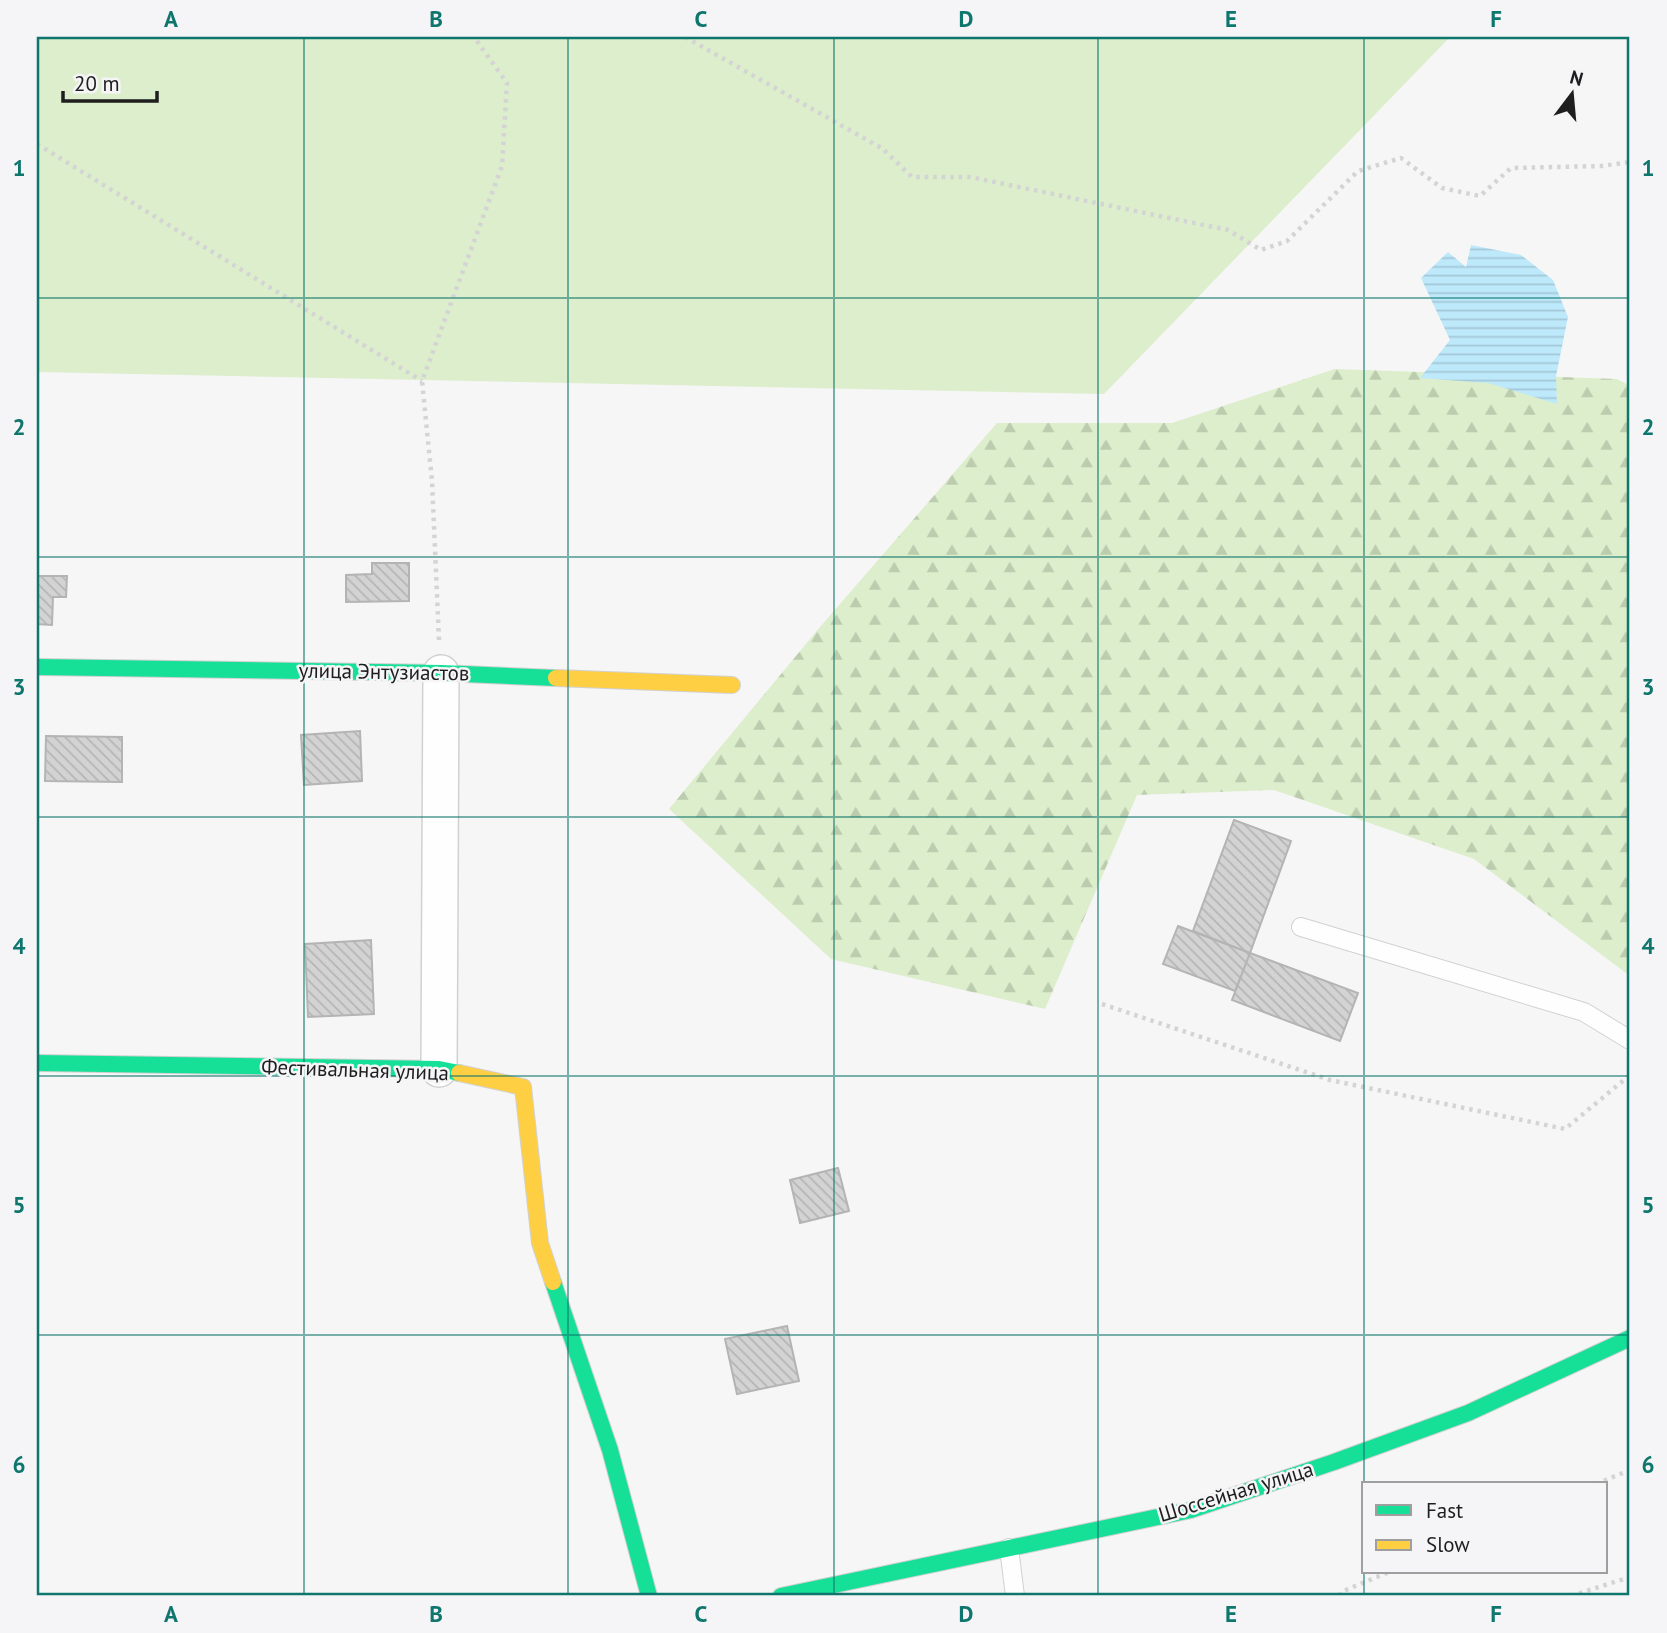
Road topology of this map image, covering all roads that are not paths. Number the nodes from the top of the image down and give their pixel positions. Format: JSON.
{"nodes":[{"id":1,"x":37,"y":667,"type":"edge"},
{"id":2,"x":441,"y":673,"type":"junction"},
{"id":3,"x":732,"y":685,"type":"dead end"},
{"id":4,"x":1301,"y":927,"type":"dead end"},
{"id":5,"x":1630,"y":1040,"type":"edge"},
{"id":6,"x":37,"y":1063,"type":"edge"},
{"id":7,"x":439,"y":1069,"type":"junction"},
{"id":8,"x":1630,"y":1338,"type":"edge"},
{"id":9,"x":1009,"y":1548,"type":"junction"},
{"id":10,"x":842,"y":1590,"type":"edge"},
{"id":11,"x":649,"y":1596,"type":"edge"},
{"id":12,"x":781,"y":1596,"type":"edge"},
{"id":13,"x":1015,"y":1596,"type":"edge"}],
"edges":[{"from":1,"to":2,"type":"street","name":"улица Энтузиастов"},
{"from":2,"to":3,"type":"street","name":"улица Энтузиастов"},
{"from":2,"to":7,"type":"street"},
{"from":4,"to":5,"type":"lane"},
{"from":6,"to":7,"type":"street","name":"Фестивальная улица"},
{"from":7,"to":11,"type":"street","name":"Фестивальная улица"},
{"from":8,"to":9,"type":"street","name":"Шоссейная улица"},
{"from":9,"to":10,"type":"street","name":"Шоссейная улица"},
{"from":9,"to":13,"type":"lane"},
{"from":10,"to":12,"type":"street","name":"Шоссейная улица"}]}
